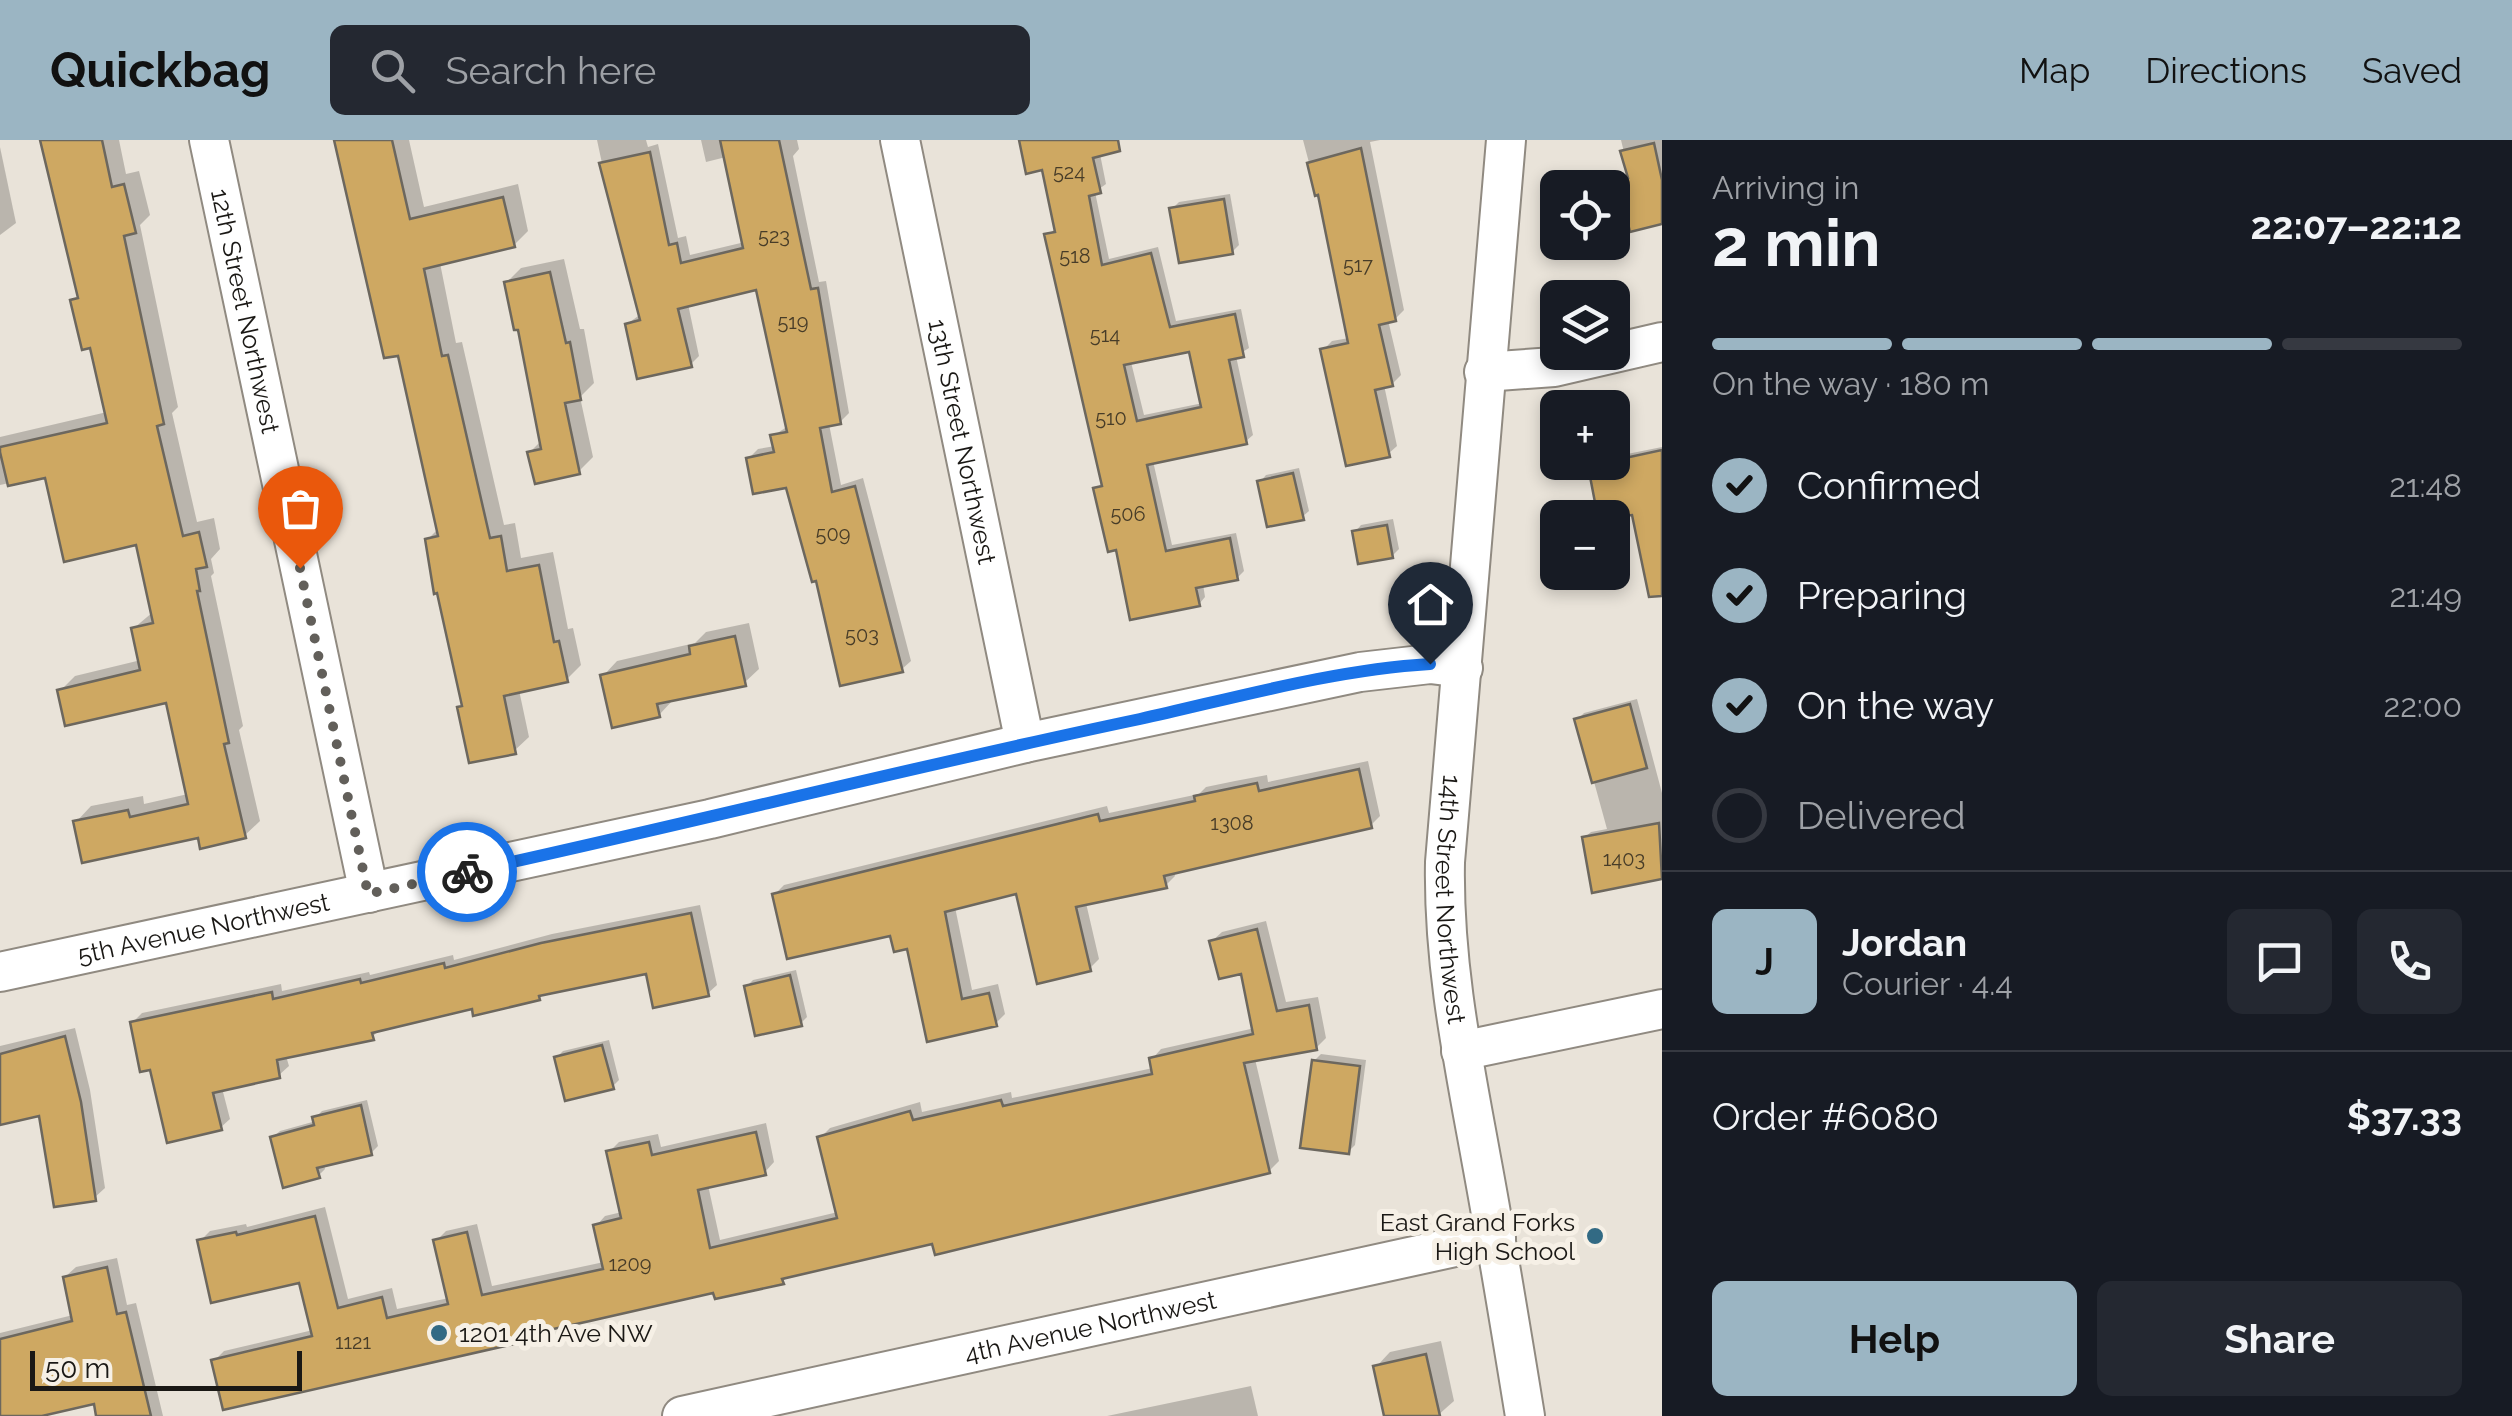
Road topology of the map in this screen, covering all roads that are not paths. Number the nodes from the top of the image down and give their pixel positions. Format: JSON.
{"nodes":[{"id":1,"x":209,"y":140,"type":"edge"},
{"id":2,"x":900,"y":140,"type":"edge"},
{"id":3,"x":1506,"y":140,"type":"edge"},
{"id":4,"x":1662,"y":342,"type":"edge"},
{"id":5,"x":1484,"y":372,"type":"junction"},
{"id":6,"x":1463,"y":668,"type":"junction"},
{"id":7,"x":1024,"y":743,"type":"junction"},
{"id":8,"x":368,"y":894,"type":"junction"},
{"id":9,"x":0,"y":972,"type":"edge"},
{"id":10,"x":1662,"y":1009,"type":"edge"},
{"id":11,"x":1461,"y":1051,"type":"junction"},
{"id":12,"x":1496,"y":1238,"type":"junction"},
{"id":13,"x":682,"y":1416,"type":"edge"},
{"id":14,"x":1524,"y":1416,"type":"edge"}],
"edges":[{"from":1,"to":8,"type":"street","name":"12th Street Northwest"},
{"from":2,"to":7,"type":"street","name":"13th Street Northwest"},
{"from":3,"to":5,"type":"street","name":"14th Street Northwest"},
{"from":4,"to":5,"type":"street"},
{"from":5,"to":6,"type":"street","name":"14th Street Northwest"},
{"from":6,"to":7,"type":"street","name":"5th Avenue Northwest"},
{"from":6,"to":11,"type":"street","name":"14th Street Northwest"},
{"from":7,"to":8,"type":"street","name":"5th Avenue Northwest"},
{"from":8,"to":9,"type":"street","name":"5th Avenue Northwest"},
{"from":10,"to":11,"type":"street"},
{"from":11,"to":12,"type":"street","name":"14th Street Northwest"},
{"from":12,"to":13,"type":"street","name":"4th Avenue Northwest"},
{"from":12,"to":14,"type":"street","name":"14th Street Northwest"}]}
